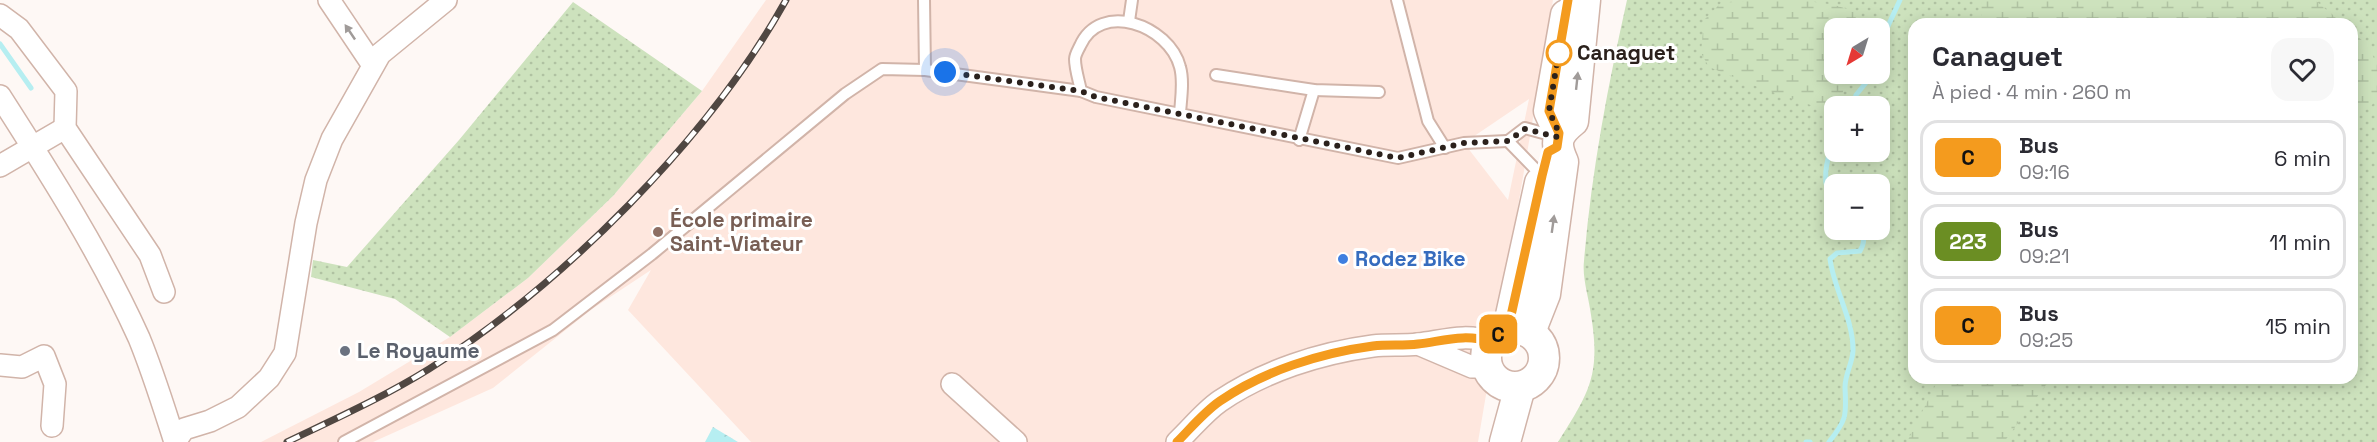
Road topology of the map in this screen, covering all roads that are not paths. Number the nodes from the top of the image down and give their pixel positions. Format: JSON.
{"nodes":[{"id":1,"x":329,"y":0,"type":"edge"},
{"id":2,"x":447,"y":0,"type":"edge"},
{"id":3,"x":924,"y":0,"type":"edge"},
{"id":4,"x":1132,"y":0,"type":"edge"},
{"id":5,"x":1397,"y":0,"type":"edge"},
{"id":6,"x":1568,"y":0,"type":"edge"},
{"id":7,"x":1585,"y":0,"type":"edge"},
{"id":8,"x":0,"y":15,"type":"edge"},
{"id":9,"x":1129,"y":21,"type":"junction"},
{"id":10,"x":372,"y":64,"type":"junction"},
{"id":11,"x":925,"y":70,"type":"junction"},
{"id":12,"x":1216,"y":75,"type":"dead end"},
{"id":13,"x":1314,"y":90,"type":"junction"},
{"id":14,"x":1081,"y":91,"type":"junction"},
{"id":15,"x":1379,"y":92,"type":"dead end"},
{"id":16,"x":0,"y":96,"type":"edge"},
{"id":17,"x":1180,"y":113,"type":"junction"},
{"id":18,"x":65,"y":128,"type":"junction"},
{"id":19,"x":1558,"y":139,"type":"junction"},
{"id":20,"x":1299,"y":140,"type":"junction"},
{"id":21,"x":1508,"y":141,"type":"junction"},
{"id":22,"x":32,"y":146,"type":"junction"},
{"id":23,"x":1445,"y":148,"type":"junction"},
{"id":24,"x":0,"y":166,"type":"edge"},
{"id":25,"x":1542,"y":176,"type":"junction"},
{"id":26,"x":164,"y":292,"type":"dead end"},
{"id":27,"x":1418,"y":344,"type":"junction"},
{"id":28,"x":1506,"y":357,"type":"junction"},
{"id":29,"x":0,"y":365,"type":"edge"},
{"id":30,"x":952,"y":384,"type":"dead end"},
{"id":31,"x":52,"y":426,"type":"dead end"},
{"id":32,"x":1506,"y":438,"type":"edge"},
{"id":33,"x":175,"y":442,"type":"edge"},
{"id":34,"x":344,"y":442,"type":"edge"},
{"id":35,"x":1016,"y":442,"type":"edge"},
{"id":36,"x":1177,"y":442,"type":"edge"}],
"edges":[{"from":10,"to":1,"type":"street","one_way":true},
{"from":2,"to":10,"type":"street"},
{"from":3,"to":11,"type":"lane"},
{"from":4,"to":9,"type":"lane"},
{"from":5,"to":23,"type":"lane"},
{"from":6,"to":19,"type":"main road"},
{"from":19,"to":7,"type":"main road","one_way":true},
{"from":8,"to":18,"type":"street"},
{"from":9,"to":14,"type":"lane"},
{"from":9,"to":17,"type":"lane"},
{"from":10,"to":33,"type":"street"},
{"from":11,"to":14,"type":"lane"},
{"from":11,"to":34,"type":"lane"},
{"from":12,"to":13,"type":"lane"},
{"from":13,"to":15,"type":"lane"},
{"from":13,"to":20,"type":"lane"},
{"from":14,"to":17,"type":"lane"},
{"from":16,"to":22,"type":"street"},
{"from":17,"to":20,"type":"lane"},
{"from":18,"to":22,"type":"street"},
{"from":18,"to":26,"type":"street"},
{"from":19,"to":21,"type":"lane"},
{"from":19,"to":25,"type":"main road"},
{"from":28,"to":19,"type":"main road","one_way":true},
{"from":20,"to":23,"type":"lane"},
{"from":21,"to":23,"type":"lane"},
{"from":21,"to":25,"type":"lane"},
{"from":22,"to":24,"type":"street"},
{"from":22,"to":33,"type":"street"},
{"from":25,"to":28,"type":"main road"},
{"from":27,"to":28,"type":"street"},
{"from":27,"to":28,"type":"street"},
{"from":27,"to":36,"type":"street"},
{"from":28,"to":32,"type":"main road"},
{"from":29,"to":31,"type":"street"},
{"from":30,"to":35,"type":"street"}]}
